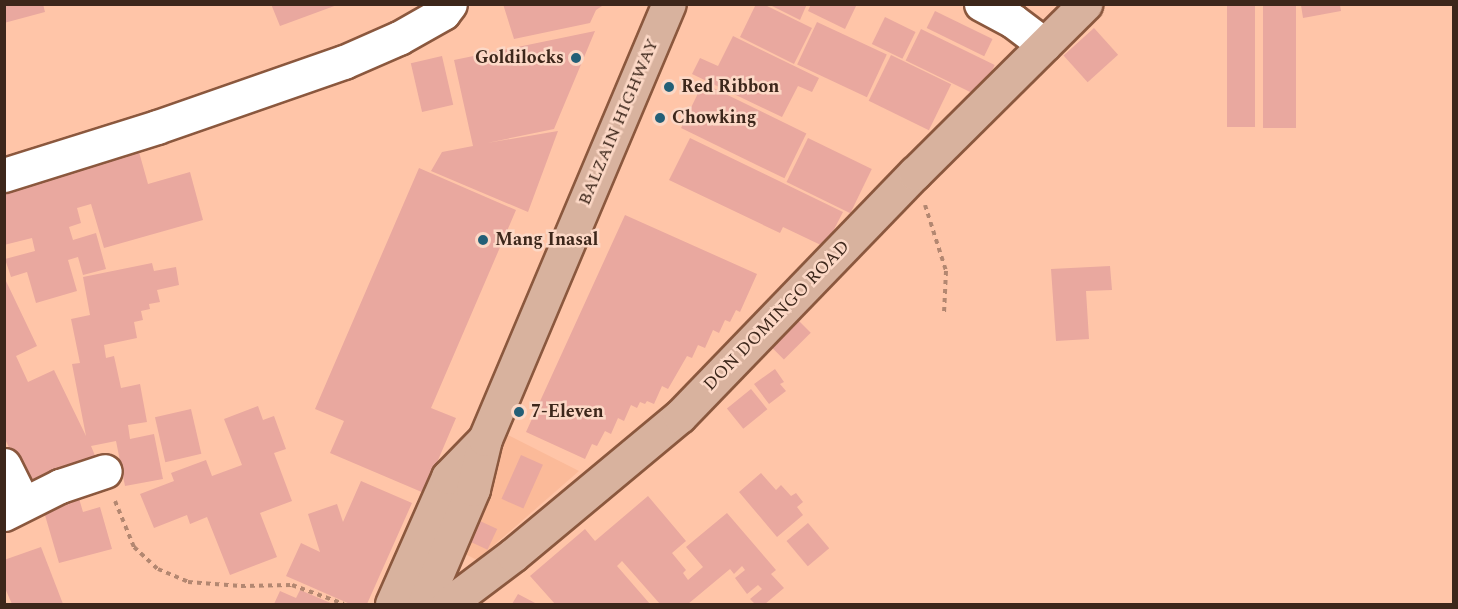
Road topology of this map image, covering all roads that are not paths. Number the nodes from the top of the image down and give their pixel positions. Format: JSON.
{"nodes":[{"id":1,"x":450,"y":4,"type":"edge"},
{"id":2,"x":669,"y":4,"type":"edge"},
{"id":3,"x":981,"y":4,"type":"edge"},
{"id":4,"x":1085,"y":4,"type":"edge"},
{"id":5,"x":1044,"y":44,"type":"junction"},
{"id":6,"x":4,"y":175,"type":"edge"},
{"id":7,"x":485,"y":438,"type":"junction"},
{"id":8,"x":4,"y":465,"type":"edge"},
{"id":9,"x":105,"y":471,"type":"road end"},
{"id":10,"x":14,"y":509,"type":"edge"},
{"id":11,"x":392,"y":604,"type":"edge"},
{"id":12,"x":424,"y":604,"type":"edge"},
{"id":13,"x":448,"y":604,"type":"edge"}],
"edges":[{"from":1,"to":6,"type":"street"},
{"from":2,"to":7,"type":"main road","name":"BALZAIN HIGHWAY"},
{"from":3,"to":5,"type":"street"},
{"from":4,"to":5,"type":"main road","name":"DON DOMINGO ROAD"},
{"from":5,"to":13,"type":"main road","name":"DON DOMINGO ROAD"},
{"from":7,"to":11,"type":"main road","name":"BALZAIN HIGHWAY"},
{"from":7,"to":12,"type":"main road","name":"BALZAIN HIGHWAY"},
{"from":8,"to":10,"type":"street"},
{"from":9,"to":10,"type":"street"}]}
